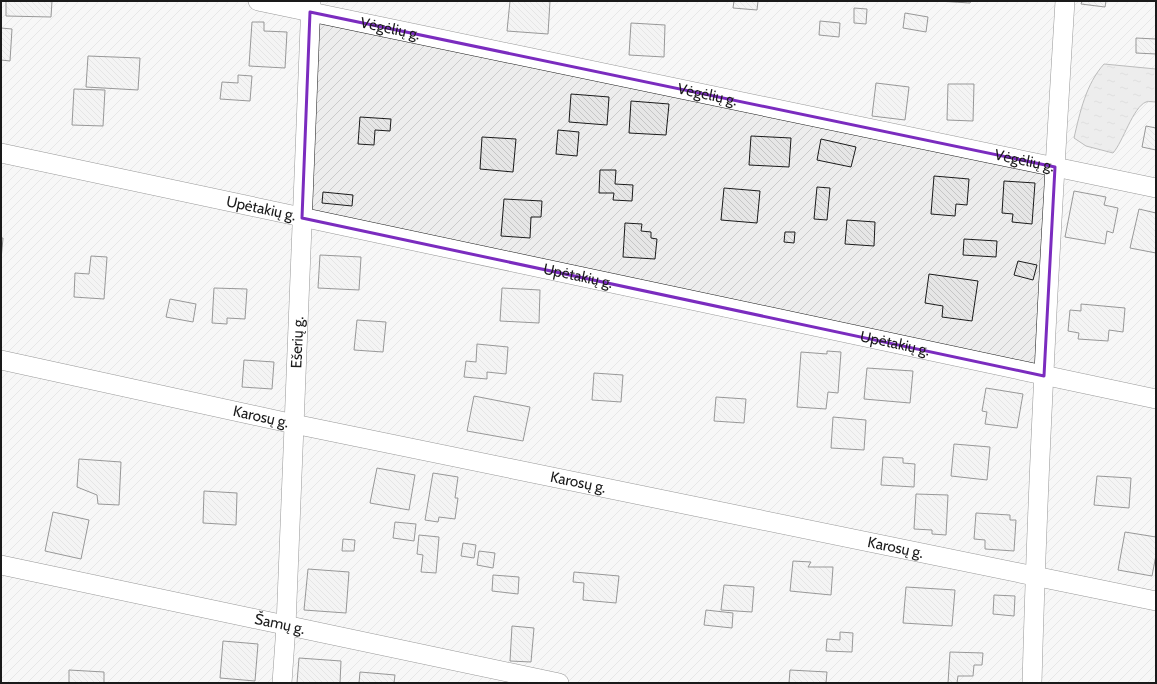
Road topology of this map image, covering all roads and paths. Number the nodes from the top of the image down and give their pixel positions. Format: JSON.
{"nodes":[{"id":1,"x":258,"y":1,"type":"edge"},
{"id":2,"x":1065,"y":1,"type":"edge"},
{"id":3,"x":310,"y":7,"type":"edge"},
{"id":4,"x":1,"y":153,"type":"edge"},
{"id":5,"x":1055,"y":168,"type":"junction"},
{"id":6,"x":1156,"y":188,"type":"edge"},
{"id":7,"x":302,"y":218,"type":"junction"},
{"id":8,"x":1,"y":360,"type":"edge"},
{"id":9,"x":1044,"y":376,"type":"junction"},
{"id":10,"x":1156,"y":399,"type":"edge"},
{"id":11,"x":294,"y":424,"type":"junction"},
{"id":12,"x":1,"y":565,"type":"edge"},
{"id":13,"x":1035,"y":576,"type":"junction"},
{"id":14,"x":1156,"y":601,"type":"edge"},
{"id":15,"x":286,"y":626,"type":"junction"},
{"id":16,"x":282,"y":683,"type":"edge"},
{"id":17,"x":559,"y":683,"type":"edge"},
{"id":18,"x":1032,"y":683,"type":"edge"}],
"edges":[{"from":1,"to":3,"type":"street","name":"Vėgėlių g."},
{"from":2,"to":5,"type":"street"},
{"from":3,"to":5,"type":"street","name":"Vėgėlių g."},
{"from":3,"to":7,"type":"street","name":"Ešerių g."},
{"from":4,"to":7,"type":"street","name":"Upėtakių g."},
{"from":5,"to":6,"type":"street","name":"Vėgėlių g."},
{"from":5,"to":9,"type":"street"},
{"from":7,"to":9,"type":"street","name":"Upėtakių g."},
{"from":7,"to":11,"type":"street","name":"Ešerių g."},
{"from":8,"to":11,"type":"street","name":"Karosų g."},
{"from":9,"to":10,"type":"street","name":"Upėtakių g."},
{"from":9,"to":13,"type":"street"},
{"from":11,"to":13,"type":"street","name":"Karosų g."},
{"from":11,"to":15,"type":"street","name":"Ešerių g."},
{"from":12,"to":15,"type":"street","name":"Šamų g."},
{"from":13,"to":14,"type":"street","name":"Karosų g."},
{"from":13,"to":18,"type":"street"},
{"from":15,"to":16,"type":"street","name":"Ešerių g."},
{"from":15,"to":17,"type":"street","name":"Šamų g."}]}
